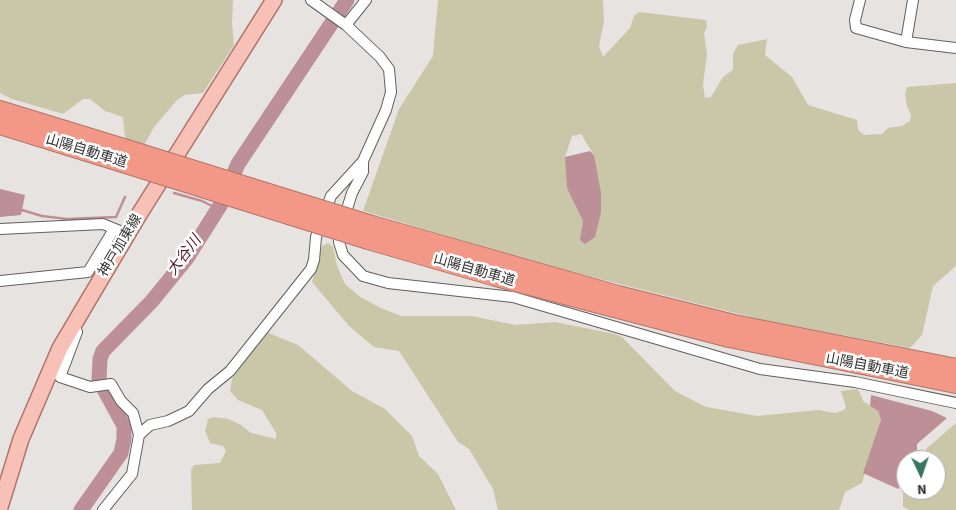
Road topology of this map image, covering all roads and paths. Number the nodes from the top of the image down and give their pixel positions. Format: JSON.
{"nodes":[{"id":1,"x":274,"y":0,"type":"edge"},
{"id":2,"x":311,"y":0,"type":"edge"},
{"id":3,"x":366,"y":0,"type":"edge"},
{"id":4,"x":860,"y":0,"type":"edge"},
{"id":5,"x":913,"y":0,"type":"edge"},
{"id":6,"x":344,"y":23,"type":"junction"},
{"id":7,"x":906,"y":42,"type":"junction"},
{"id":8,"x":956,"y":48,"type":"edge"},
{"id":9,"x":0,"y":110,"type":"edge"},
{"id":10,"x":0,"y":125,"type":"edge"},
{"id":11,"x":121,"y":155,"type":"junction"},
{"id":12,"x":363,"y":161,"type":"junction"},
{"id":13,"x":0,"y":229,"type":"edge"},
{"id":14,"x":121,"y":231,"type":"junction"},
{"id":15,"x":370,"y":233,"type":"junction"},
{"id":16,"x":0,"y":281,"type":"edge"},
{"id":17,"x":71,"y":328,"type":"junction"},
{"id":18,"x":956,"y":368,"type":"edge"},
{"id":19,"x":956,"y":384,"type":"edge"},
{"id":20,"x":956,"y":403,"type":"edge"},
{"id":21,"x":139,"y":435,"type":"junction"},
{"id":22,"x":0,"y":507,"type":"edge"},
{"id":23,"x":102,"y":510,"type":"edge"}],
"edges":[{"from":1,"to":14,"type":"main road","name":"神戸加東線"},
{"from":2,"to":6,"type":"street"},
{"from":3,"to":6,"type":"street"},
{"from":4,"to":7,"type":"street"},
{"from":5,"to":7,"type":"street"},
{"from":6,"to":12,"type":"street"},
{"from":7,"to":8,"type":"street"},
{"from":9,"to":11,"type":"highway","name":"山陽自動車道"},
{"from":10,"to":11,"type":"highway","name":"山陽自動車道"},
{"from":11,"to":15,"type":"highway","name":"山陽自動車道","bridge":true},
{"from":12,"to":20,"type":"street"},
{"from":12,"to":21,"type":"street"},
{"from":13,"to":14,"type":"street"},
{"from":14,"to":16,"type":"street"},
{"from":14,"to":17,"type":"main road","name":"神戸加東線"},
{"from":15,"to":18,"type":"highway","name":"山陽自動車道"},
{"from":15,"to":19,"type":"highway","name":"山陽自動車道"},
{"from":17,"to":21,"type":"street"},
{"from":17,"to":22,"type":"main road","name":"神戸加東線"},
{"from":21,"to":23,"type":"street"}]}
